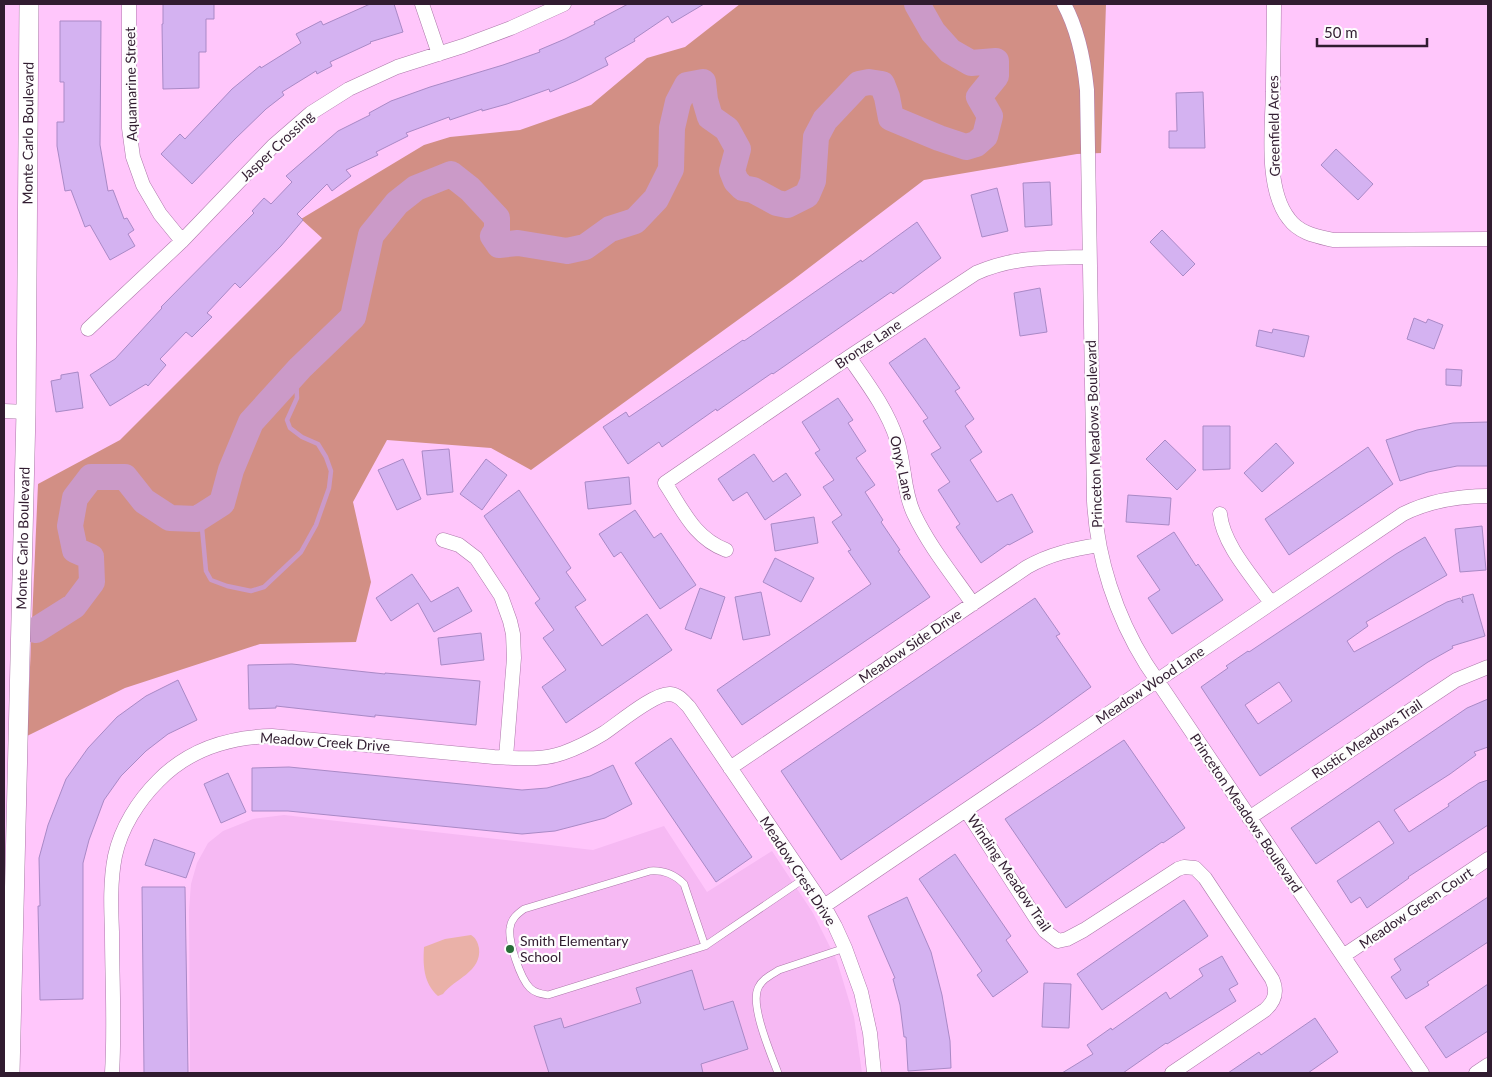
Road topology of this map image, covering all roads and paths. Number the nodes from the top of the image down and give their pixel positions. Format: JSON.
{"nodes":[{"id":1,"x":29,"y":4,"type":"edge"},
{"id":2,"x":129,"y":4,"type":"edge"},
{"id":3,"x":422,"y":4,"type":"edge"},
{"id":4,"x":564,"y":4,"type":"edge"},
{"id":5,"x":1064,"y":4,"type":"edge"},
{"id":6,"x":1274,"y":4,"type":"edge"},
{"id":7,"x":439,"y":54,"type":"junction"},
{"id":8,"x":1488,"y":239,"type":"edge"},
{"id":9,"x":182,"y":241,"type":"junction"},
{"id":10,"x":1089,"y":257,"type":"junction"},
{"id":11,"x":88,"y":330,"type":"dead end"},
{"id":12,"x":849,"y":357,"type":"junction"},
{"id":13,"x":4,"y":411,"type":"edge"},
{"id":14,"x":26,"y":412,"type":"junction"},
{"id":15,"x":1488,"y":496,"type":"edge"},
{"id":16,"x":1220,"y":514,"type":"dead end"},
{"id":17,"x":443,"y":540,"type":"dead end"},
{"id":18,"x":1099,"y":544,"type":"junction"},
{"id":19,"x":726,"y":550,"type":"dead end"},
{"id":20,"x":1271,"y":603,"type":"junction"},
{"id":21,"x":972,"y":604,"type":"junction"},
{"id":22,"x":1488,"y":667,"type":"edge"},
{"id":23,"x":1157,"y":680,"type":"junction"},
{"id":24,"x":672,"y":694,"type":"joint"},
{"id":25,"x":506,"y":757,"type":"junction"},
{"id":26,"x":730,"y":768,"type":"junction"},
{"id":27,"x":966,"y":810,"type":"junction"},
{"id":28,"x":1249,"y":818,"type":"junction"},
{"id":29,"x":1488,"y":859,"type":"edge"},
{"id":30,"x":805,"y":878,"type":"junction"},
{"id":31,"x":824,"y":906,"type":"junction"},
{"id":32,"x":705,"y":946,"type":"junction"},
{"id":33,"x":845,"y":948,"type":"junction"},
{"id":34,"x":1343,"y":956,"type":"junction"},
{"id":35,"x":10,"y":1073,"type":"edge"},
{"id":36,"x":112,"y":1073,"type":"edge"},
{"id":37,"x":778,"y":1073,"type":"edge"},
{"id":38,"x":874,"y":1073,"type":"edge"},
{"id":39,"x":1172,"y":1073,"type":"edge"},
{"id":40,"x":1422,"y":1073,"type":"edge"}],
"edges":[{"from":1,"to":14,"type":"main road","name":"Monte Carlo Boulevard"},
{"from":2,"to":9,"type":"street","name":"Aquamarine Street"},
{"from":3,"to":7,"type":"street"},
{"from":4,"to":7,"type":"street","name":"Jasper Crossing"},
{"from":5,"to":10,"type":"street","name":"Princeton Meadows Boulevard"},
{"from":6,"to":8,"type":"street","name":"Greenfield Acres"},
{"from":7,"to":9,"type":"street","name":"Jasper Crossing"},
{"from":9,"to":11,"type":"street","name":"Jasper Crossing"},
{"from":10,"to":12,"type":"street","name":"Bronze Lane"},
{"from":10,"to":18,"type":"street","name":"Princeton Meadows Boulevard"},
{"from":12,"to":19,"type":"street","name":"Bronze Lane"},
{"from":12,"to":21,"type":"street","name":"Onyx Lane"},
{"from":13,"to":14,"type":"street"},
{"from":14,"to":35,"type":"main road","name":"Monte Carlo Boulevard"},
{"from":15,"to":20,"type":"street","name":"Meadow Wood Lane"},
{"from":16,"to":20,"type":"street"},
{"from":17,"to":25,"type":"street"},
{"from":18,"to":21,"type":"street","name":"Meadow Side Drive"},
{"from":18,"to":23,"type":"street","name":"Princeton Meadows Boulevard"},
{"from":20,"to":23,"type":"street","name":"Meadow Wood Lane"},
{"from":21,"to":26,"type":"street","name":"Meadow Side Drive"},
{"from":22,"to":28,"type":"street","name":"Rustic Meadows Trail"},
{"from":23,"to":27,"type":"street","name":"Meadow Wood Lane"},
{"from":23,"to":28,"type":"street","name":"Princeton Meadows Boulevard"},
{"from":24,"to":25,"type":"street","name":"Meadow Creek Drive"},
{"from":24,"to":26,"type":"street","name":"Meadow Crest Drive"},
{"from":25,"to":36,"type":"street","name":"Meadow Creek Drive"},
{"from":26,"to":30,"type":"street","name":"Meadow Crest Drive"},
{"from":27,"to":31,"type":"street","name":"Meadow Wood Lane"},
{"from":27,"to":39,"type":"street","name":"Winding Meadow Trail"},
{"from":28,"to":34,"type":"street","name":"Princeton Meadows Boulevard"},
{"from":29,"to":34,"type":"street","name":"Meadow Green Court"},
{"from":30,"to":31,"type":"street","name":"Meadow Crest Drive"},
{"from":30,"to":32,"type":"lane"},
{"from":31,"to":33,"type":"street","name":"Meadow Crest Drive"},
{"from":32,"to":32,"type":"lane"},
{"from":33,"to":37,"type":"lane"},
{"from":33,"to":38,"type":"street","name":"Meadow Crest Drive"},
{"from":34,"to":40,"type":"street","name":"Princeton Meadows Boulevard"}]}
